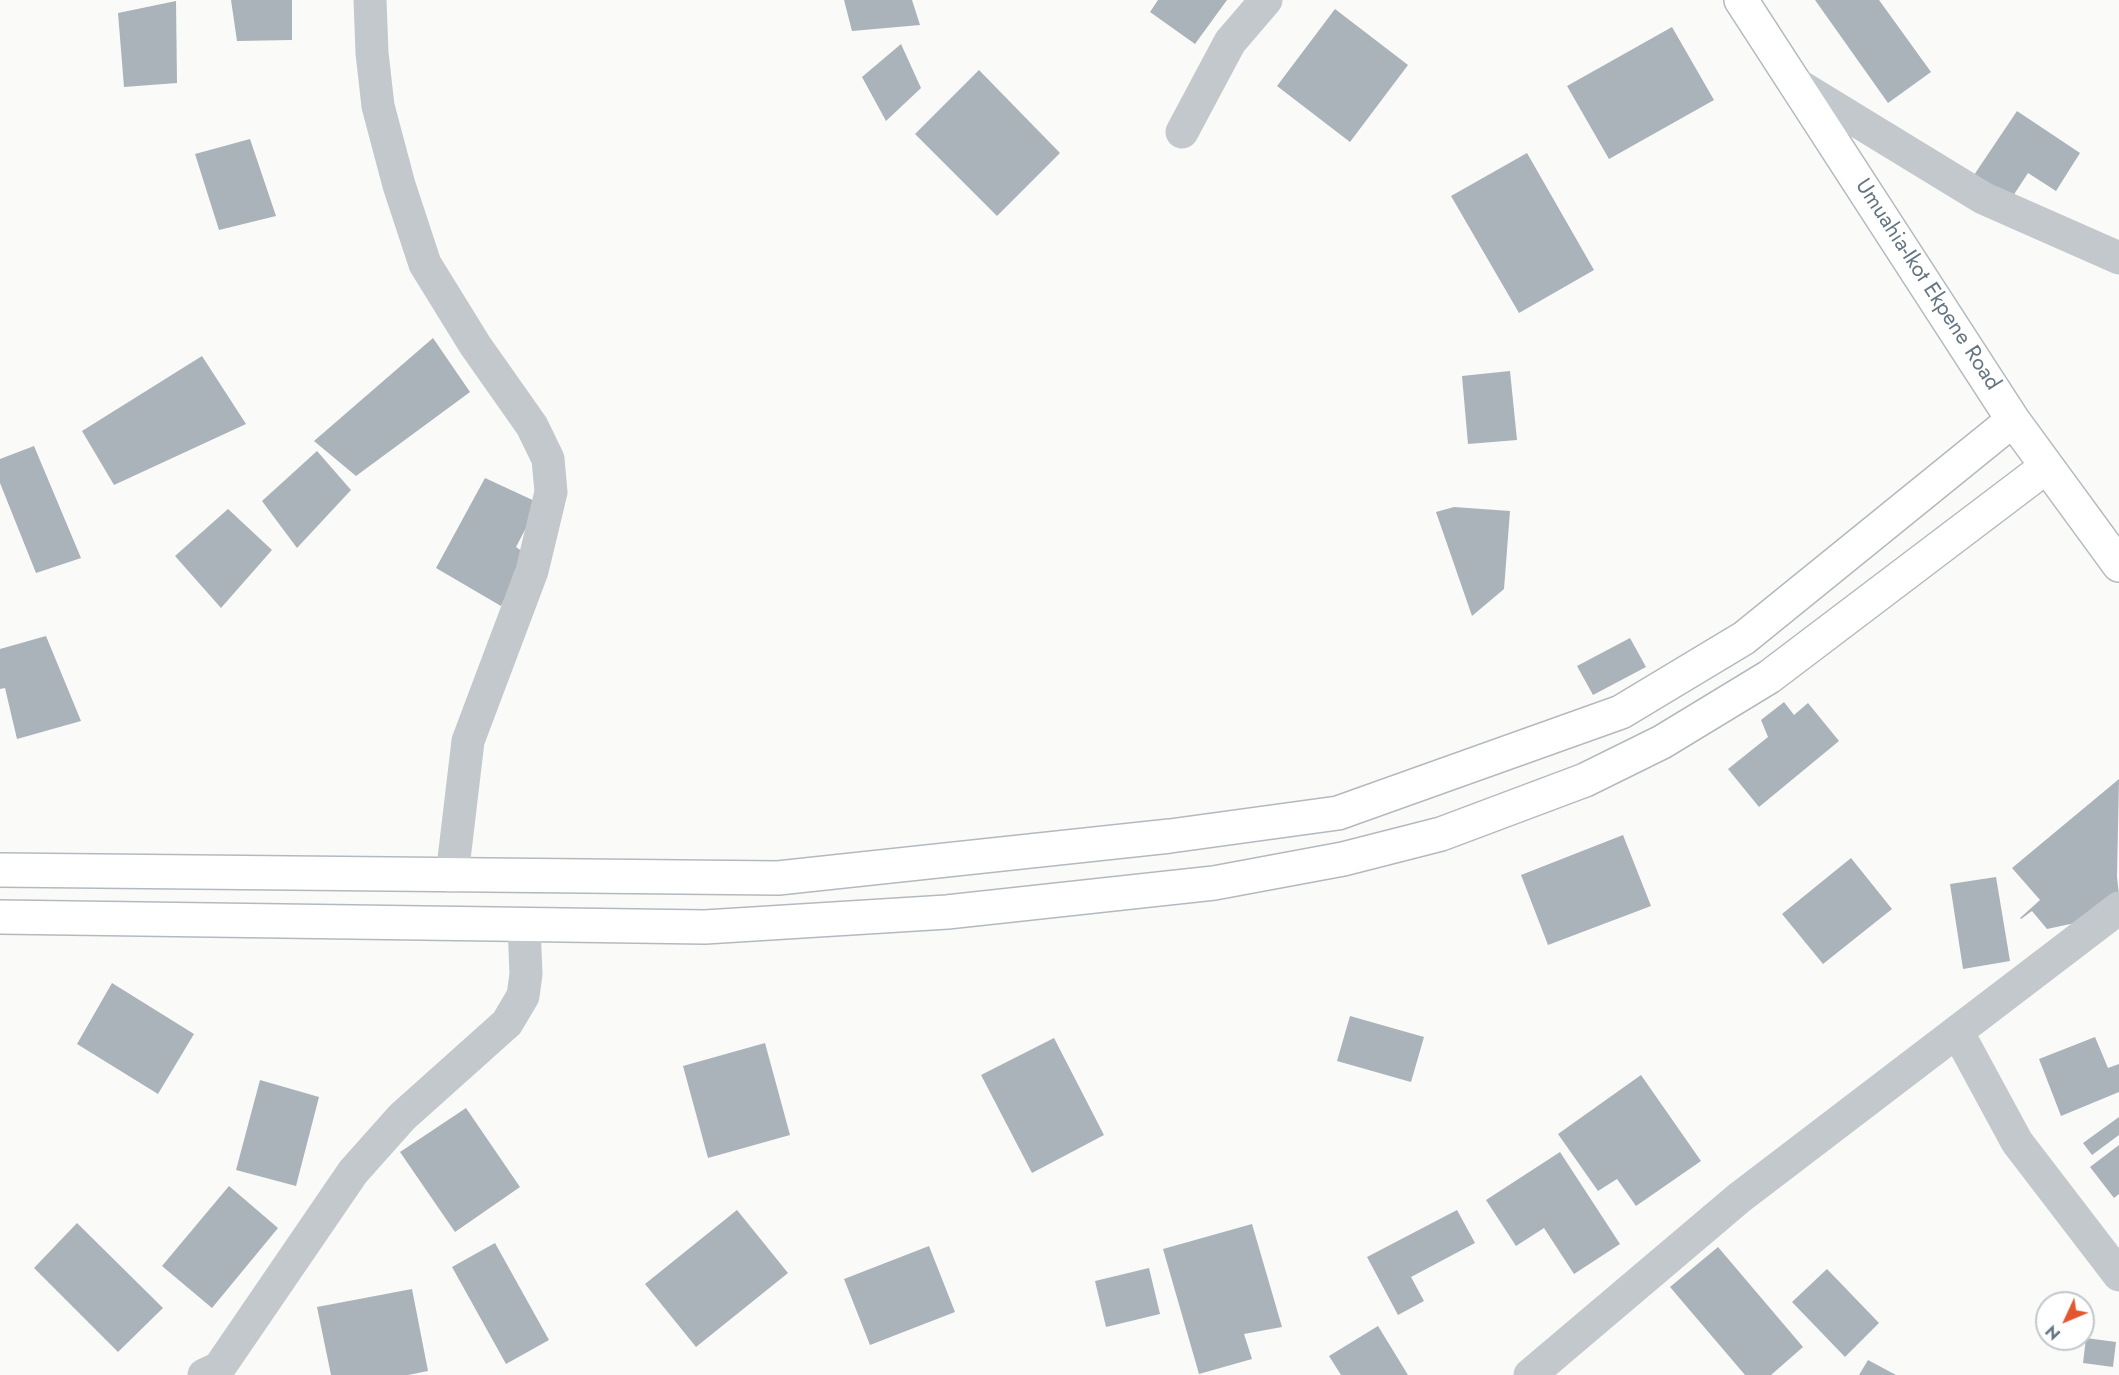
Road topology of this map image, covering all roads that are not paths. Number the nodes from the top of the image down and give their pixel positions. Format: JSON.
{"nodes":[{"id":1,"x":370,"y":0,"type":"edge"},
{"id":2,"x":1266,"y":0,"type":"edge"},
{"id":3,"x":1741,"y":0,"type":"edge"},
{"id":4,"x":1798,"y":85,"type":"junction"},
{"id":5,"x":1182,"y":132,"type":"dead end"},
{"id":6,"x":2119,"y":258,"type":"edge"},
{"id":7,"x":2013,"y":420,"type":"junction"},
{"id":8,"x":2046,"y":467,"type":"junction"},
{"id":9,"x":2119,"y":565,"type":"edge"},
{"id":10,"x":0,"y":870,"type":"edge"},
{"id":11,"x":452,"y":876,"type":"junction"},
{"id":12,"x":2119,"y":908,"type":"edge"},
{"id":13,"x":0,"y":917,"type":"edge"},
{"id":14,"x":524,"y":926,"type":"junction"},
{"id":15,"x":1958,"y":1033,"type":"junction"},
{"id":16,"x":2119,"y":1275,"type":"edge"},
{"id":17,"x":204,"y":1375,"type":"edge"},
{"id":18,"x":1530,"y":1375,"type":"edge"}],
"edges":[{"from":1,"to":11,"type":"street"},
{"from":2,"to":5,"type":"street"},
{"from":3,"to":4,"type":"street","name":"Umuahia-Ikot Ekpene Road"},
{"from":4,"to":6,"type":"street"},
{"from":4,"to":7,"type":"street","name":"Umuahia-Ikot Ekpene Road"},
{"from":7,"to":8,"type":"street","name":"Umuahia-Ikot Ekpene Road"},
{"from":7,"to":11,"type":"street"},
{"from":8,"to":9,"type":"street","name":"Umuahia-Ikot Ekpene Road"},
{"from":8,"to":14,"type":"street"},
{"from":10,"to":11,"type":"street"},
{"from":12,"to":15,"type":"street"},
{"from":13,"to":14,"type":"street"},
{"from":14,"to":17,"type":"street"},
{"from":15,"to":16,"type":"street"},
{"from":15,"to":18,"type":"street"}]}
